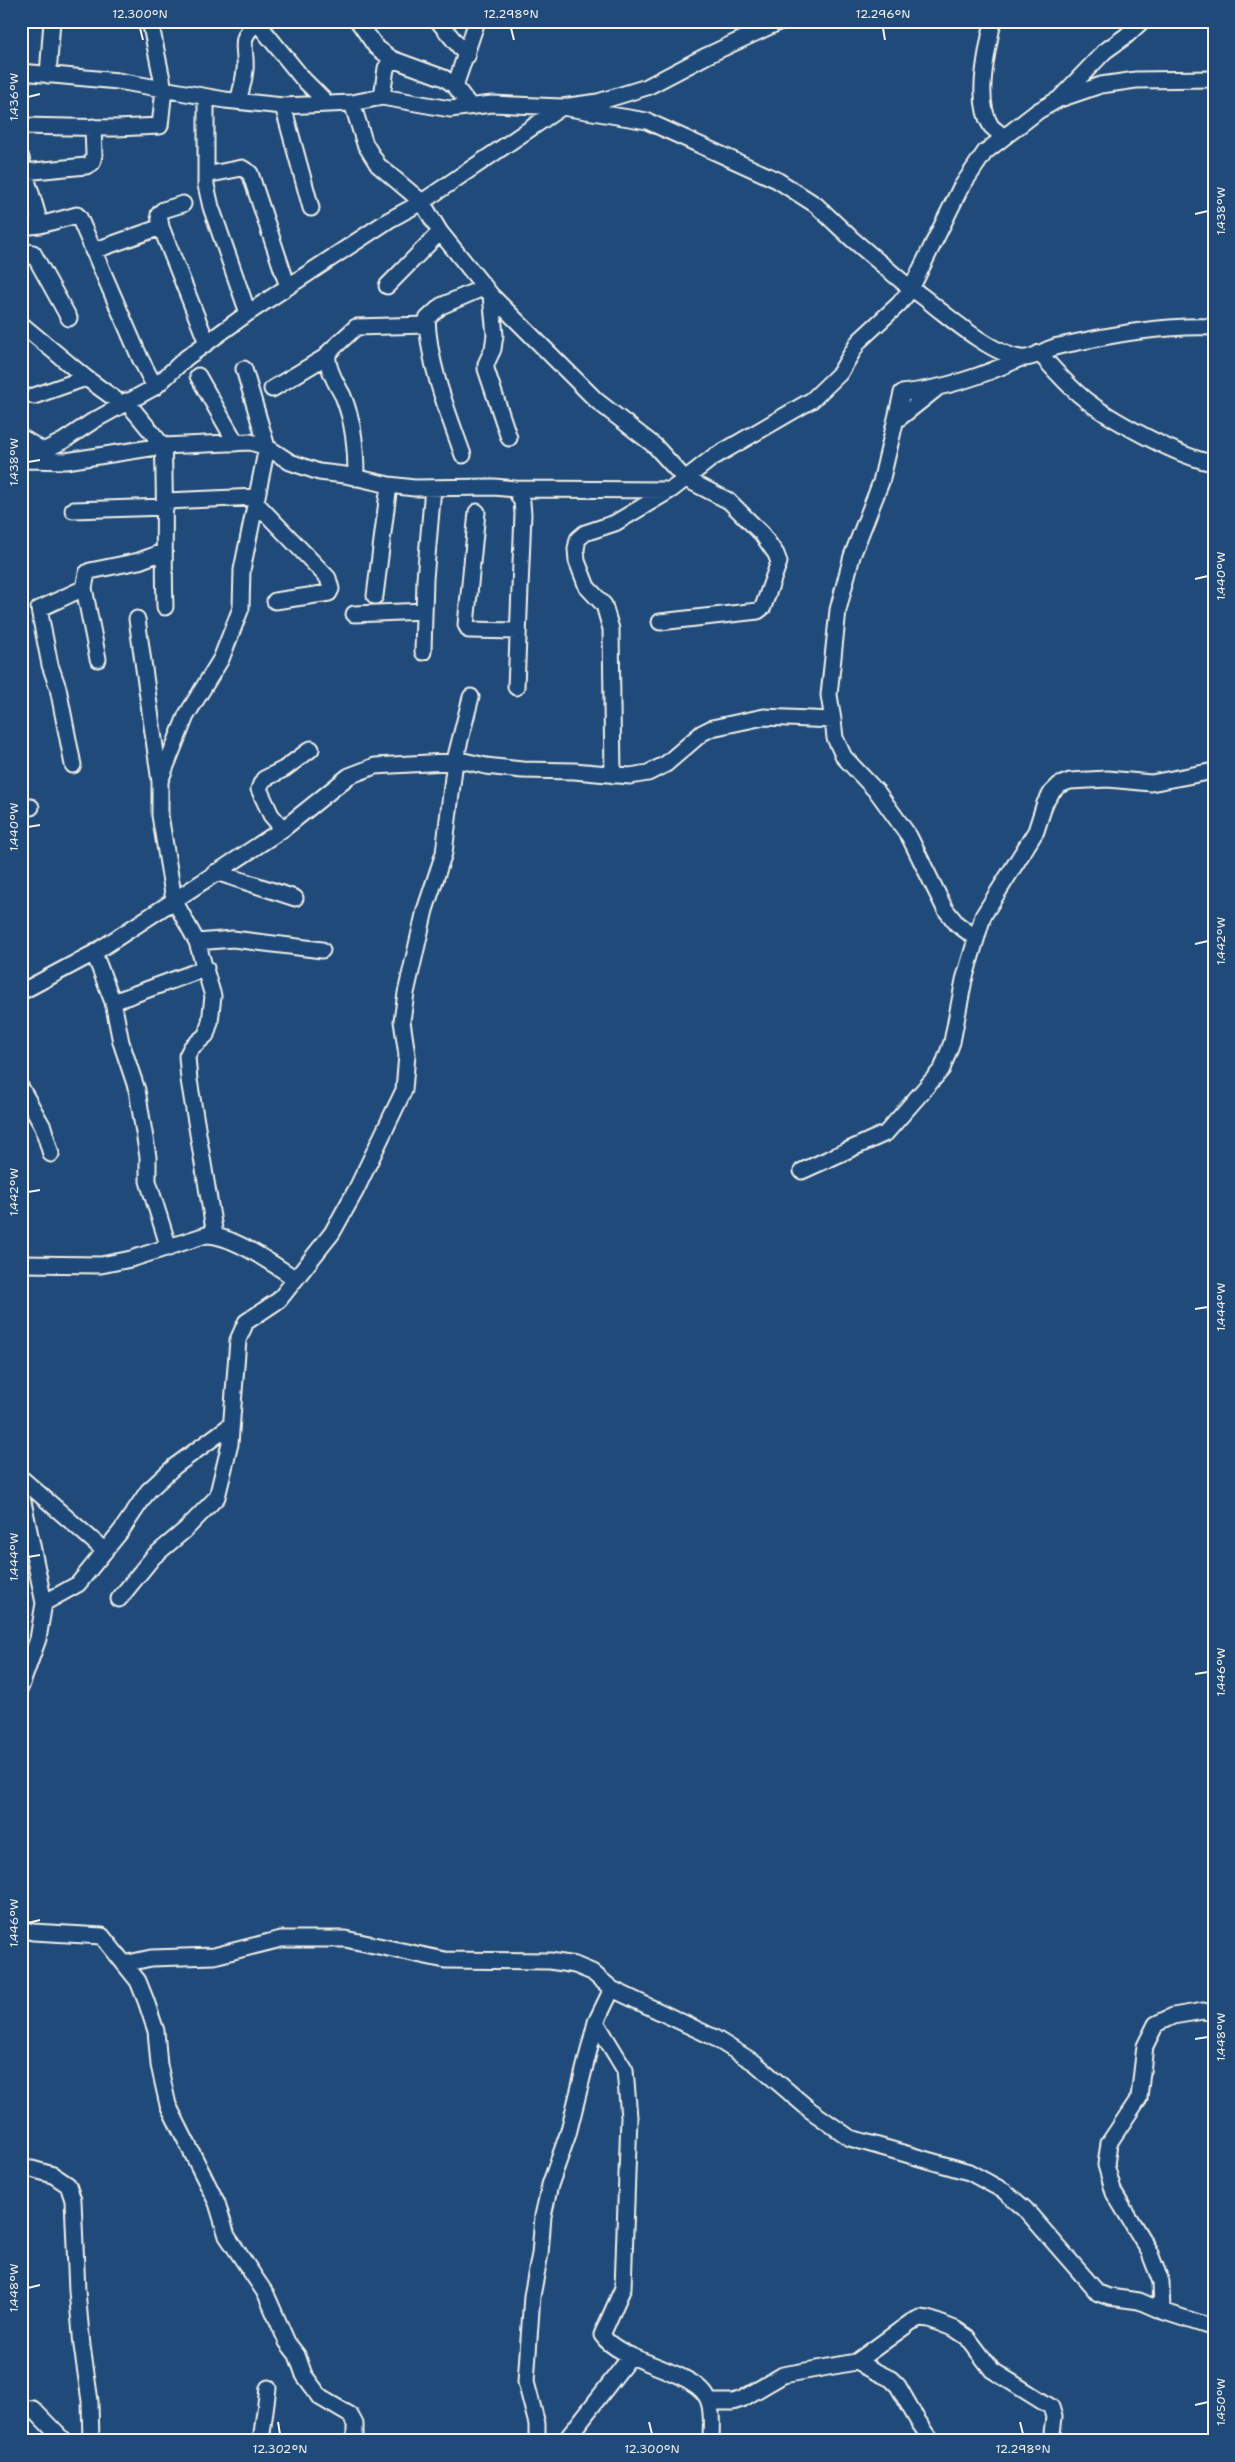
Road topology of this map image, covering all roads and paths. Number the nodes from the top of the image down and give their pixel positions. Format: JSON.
{"nodes":[{"id":1,"x":52,"y":21,"type":"edge"},
{"id":2,"x":150,"y":21,"type":"edge"},
{"id":3,"x":358,"y":21,"type":"edge"},
{"id":4,"x":438,"y":21,"type":"edge"},
{"id":5,"x":477,"y":21,"type":"edge"},
{"id":6,"x":781,"y":21,"type":"edge"},
{"id":7,"x":994,"y":21,"type":"edge"},
{"id":8,"x":1142,"y":21,"type":"edge"},
{"id":9,"x":256,"y":22,"type":"edge"},
{"id":10,"x":467,"y":56,"type":"junction"},
{"id":11,"x":392,"y":59,"type":"junction"},
{"id":12,"x":21,"y":72,"type":"edge"},
{"id":13,"x":48,"y":75,"type":"junction"},
{"id":14,"x":1214,"y":78,"type":"edge"},
{"id":15,"x":455,"y":86,"type":"junction"},
{"id":16,"x":164,"y":89,"type":"junction"},
{"id":17,"x":206,"y":97,"type":"junction"},
{"id":18,"x":382,"y":98,"type":"junction"},
{"id":19,"x":1059,"y":99,"type":"junction"},
{"id":20,"x":238,"y":101,"type":"junction"},
{"id":21,"x":352,"y":103,"type":"junction"},
{"id":22,"x":328,"y":104,"type":"junction"},
{"id":23,"x":283,"y":106,"type":"junction"},
{"id":24,"x":470,"y":106,"type":"junction"},
{"id":25,"x":562,"y":107,"type":"junction"},
{"id":26,"x":21,"y":126,"type":"edge"},
{"id":27,"x":93,"y":127,"type":"junction"},
{"id":28,"x":1003,"y":136,"type":"junction"},
{"id":29,"x":23,"y":165,"type":"edge"},
{"id":30,"x":206,"y":174,"type":"junction"},
{"id":31,"x":422,"y":202,"type":"junction"},
{"id":32,"x":183,"y":204,"type":"dead end"},
{"id":33,"x":311,"y":208,"type":"dead end"},
{"id":34,"x":40,"y":225,"type":"junction"},
{"id":35,"x":21,"y":227,"type":"edge"},
{"id":36,"x":161,"y":227,"type":"junction"},
{"id":37,"x":440,"y":232,"type":"junction"},
{"id":38,"x":93,"y":251,"type":"junction"},
{"id":39,"x":21,"y":255,"type":"edge"},
{"id":40,"x":387,"y":286,"type":"dead end"},
{"id":41,"x":288,"y":287,"type":"junction"},
{"id":42,"x":911,"y":289,"type":"junction"},
{"id":43,"x":488,"y":291,"type":"junction"},
{"id":44,"x":248,"y":313,"type":"junction"},
{"id":45,"x":70,"y":318,"type":"dead end"},
{"id":46,"x":21,"y":324,"type":"edge"},
{"id":47,"x":427,"y":325,"type":"junction"},
{"id":48,"x":1214,"y":326,"type":"edge"},
{"id":49,"x":207,"y":343,"type":"junction"},
{"id":50,"x":1039,"y":353,"type":"junction"},
{"id":51,"x":327,"y":356,"type":"junction"},
{"id":52,"x":1021,"y":358,"type":"junction"},
{"id":53,"x":244,"y":369,"type":"dead end"},
{"id":54,"x":198,"y":376,"type":"dead end"},
{"id":55,"x":86,"y":378,"type":"junction"},
{"id":56,"x":155,"y":387,"type":"junction"},
{"id":57,"x":272,"y":389,"type":"dead end"},
{"id":58,"x":34,"y":396,"type":"dead end"},
{"id":59,"x":124,"y":403,"type":"junction"},
{"id":60,"x":21,"y":437,"type":"edge"},
{"id":61,"x":509,"y":438,"type":"dead end"},
{"id":62,"x":236,"y":443,"type":"junction"},
{"id":63,"x":163,"y":446,"type":"junction"},
{"id":64,"x":267,"y":447,"type":"junction"},
{"id":65,"x":42,"y":450,"type":"junction"},
{"id":66,"x":463,"y":454,"type":"dead end"},
{"id":67,"x":24,"y":461,"type":"edge"},
{"id":68,"x":1214,"y":464,"type":"edge"},
{"id":69,"x":356,"y":478,"type":"junction"},
{"id":70,"x":684,"y":478,"type":"junction"},
{"id":71,"x":389,"y":485,"type":"junction"},
{"id":72,"x":433,"y":488,"type":"junction"},
{"id":73,"x":515,"y":490,"type":"junction"},
{"id":74,"x":671,"y":490,"type":"junction"},
{"id":75,"x":257,"y":500,"type":"junction"},
{"id":76,"x":166,"y":504,"type":"junction"},
{"id":77,"x":73,"y":510,"type":"dead end"},
{"id":78,"x":477,"y":512,"type":"dead end"},
{"id":79,"x":163,"y":552,"type":"junction"},
{"id":80,"x":84,"y":588,"type":"junction"},
{"id":81,"x":375,"y":596,"type":"dead end"},
{"id":82,"x":275,"y":601,"type":"dead end"},
{"id":83,"x":165,"y":607,"type":"dead end"},
{"id":84,"x":424,"y":611,"type":"junction"},
{"id":85,"x":354,"y":614,"type":"dead end"},
{"id":86,"x":137,"y":619,"type":"dead end"},
{"id":87,"x":660,"y":622,"type":"dead end"},
{"id":88,"x":517,"y":631,"type":"junction"},
{"id":89,"x":423,"y":652,"type":"dead end"},
{"id":90,"x":98,"y":659,"type":"dead end"},
{"id":91,"x":516,"y":687,"type":"dead end"},
{"id":92,"x":471,"y":697,"type":"dead end"},
{"id":93,"x":832,"y":720,"type":"junction"},
{"id":94,"x":311,"y":749,"type":"dead end"},
{"id":95,"x":455,"y":760,"type":"junction"},
{"id":96,"x":73,"y":765,"type":"dead end"},
{"id":97,"x":1214,"y":771,"type":"edge"},
{"id":98,"x":613,"y":775,"type":"junction"},
{"id":99,"x":160,"y":782,"type":"junction"},
{"id":100,"x":283,"y":829,"type":"junction"},
{"id":101,"x":216,"y":872,"type":"junction"},
{"id":102,"x":295,"y":898,"type":"dead end"},
{"id":103,"x":174,"y":900,"type":"junction"},
{"id":104,"x":976,"y":938,"type":"junction"},
{"id":105,"x":197,"y":942,"type":"junction"},
{"id":106,"x":322,"y":950,"type":"dead end"},
{"id":107,"x":94,"y":953,"type":"junction"},
{"id":108,"x":206,"y":968,"type":"junction"},
{"id":109,"x":21,"y":992,"type":"edge"},
{"id":110,"x":113,"y":1002,"type":"junction"},
{"id":111,"x":21,"y":1088,"type":"edge"},
{"id":112,"x":27,"y":1115,"type":"edge"},
{"id":113,"x":51,"y":1154,"type":"dead end"},
{"id":114,"x":802,"y":1170,"type":"dead end"},
{"id":115,"x":215,"y":1235,"type":"junction"},
{"id":116,"x":169,"y":1248,"type":"junction"},
{"id":117,"x":21,"y":1264,"type":"edge"},
{"id":118,"x":296,"y":1279,"type":"junction"},
{"id":119,"x":231,"y":1425,"type":"junction"},
{"id":120,"x":21,"y":1478,"type":"edge"},
{"id":121,"x":21,"y":1492,"type":"edge"},
{"id":122,"x":105,"y":1551,"type":"junction"},
{"id":123,"x":119,"y":1599,"type":"dead end"},
{"id":124,"x":44,"y":1602,"type":"junction"},
{"id":125,"x":21,"y":1686,"type":"edge"},
{"id":126,"x":21,"y":1929,"type":"edge"},
{"id":127,"x":124,"y":1964,"type":"junction"},
{"id":128,"x":612,"y":1989,"type":"junction"},
{"id":129,"x":1214,"y":2013,"type":"edge"},
{"id":130,"x":596,"y":2022,"type":"junction"},
{"id":131,"x":21,"y":2168,"type":"edge"},
{"id":132,"x":1162,"y":2311,"type":"junction"},
{"id":133,"x":1214,"y":2328,"type":"edge"},
{"id":134,"x":631,"y":2356,"type":"junction"},
{"id":135,"x":856,"y":2362,"type":"junction"},
{"id":136,"x":268,"y":2388,"type":"dead end"},
{"id":137,"x":709,"y":2402,"type":"junction"},
{"id":138,"x":22,"y":2407,"type":"edge"},
{"id":139,"x":64,"y":2441,"type":"edge"},
{"id":140,"x":91,"y":2441,"type":"edge"},
{"id":141,"x":262,"y":2441,"type":"edge"},
{"id":142,"x":355,"y":2441,"type":"edge"},
{"id":143,"x":537,"y":2441,"type":"edge"},
{"id":144,"x":565,"y":2441,"type":"edge"},
{"id":145,"x":711,"y":2441,"type":"edge"},
{"id":146,"x":932,"y":2441,"type":"edge"},
{"id":147,"x":1051,"y":2441,"type":"edge"}],
"edges":[{"from":1,"to":13,"type":"street"},
{"from":2,"to":16,"type":"street"},
{"from":3,"to":11,"type":"street"},
{"from":4,"to":10,"type":"street"},
{"from":5,"to":10,"type":"street"},
{"from":6,"to":25,"type":"street"},
{"from":7,"to":28,"type":"street"},
{"from":8,"to":19,"type":"street"},
{"from":9,"to":20,"type":"street"},
{"from":9,"to":22,"type":"street"},
{"from":10,"to":15,"type":"street"},
{"from":11,"to":15,"type":"street"},
{"from":11,"to":18,"type":"street"},
{"from":12,"to":13,"type":"street"},
{"from":13,"to":16,"type":"street"},
{"from":14,"to":19,"type":"street"},
{"from":15,"to":24,"type":"street"},
{"from":16,"to":17,"type":"street"},
{"from":16,"to":27,"type":"street"},
{"from":17,"to":20,"type":"street"},
{"from":17,"to":30,"type":"street"},
{"from":18,"to":21,"type":"street"},
{"from":18,"to":24,"type":"street"},
{"from":19,"to":28,"type":"street"},
{"from":20,"to":23,"type":"street"},
{"from":21,"to":22,"type":"street"},
{"from":21,"to":31,"type":"street"},
{"from":22,"to":23,"type":"street"},
{"from":23,"to":33,"type":"street"},
{"from":24,"to":25,"type":"street"},
{"from":25,"to":31,"type":"street"},
{"from":25,"to":42,"type":"street"},
{"from":26,"to":27,"type":"street"},
{"from":27,"to":29,"type":"street"},
{"from":28,"to":42,"type":"street"},
{"from":29,"to":34,"type":"street"},
{"from":30,"to":41,"type":"street"},
{"from":30,"to":44,"type":"street"},
{"from":31,"to":37,"type":"street"},
{"from":31,"to":41,"type":"street"},
{"from":32,"to":36,"type":"street"},
{"from":34,"to":35,"type":"street"},
{"from":34,"to":38,"type":"street"},
{"from":36,"to":38,"type":"street"},
{"from":36,"to":49,"type":"street"},
{"from":37,"to":40,"type":"street"},
{"from":37,"to":43,"type":"street"},
{"from":38,"to":56,"type":"street"},
{"from":39,"to":45,"type":"street"},
{"from":41,"to":44,"type":"street"},
{"from":42,"to":52,"type":"street"},
{"from":42,"to":70,"type":"street"},
{"from":43,"to":47,"type":"street"},
{"from":43,"to":61,"type":"street"},
{"from":43,"to":70,"type":"street"},
{"from":44,"to":49,"type":"street"},
{"from":46,"to":55,"type":"street"},
{"from":47,"to":51,"type":"street"},
{"from":47,"to":66,"type":"street"},
{"from":48,"to":50,"type":"street"},
{"from":49,"to":56,"type":"street"},
{"from":50,"to":52,"type":"street"},
{"from":50,"to":68,"type":"street"},
{"from":51,"to":57,"type":"street"},
{"from":51,"to":69,"type":"street"},
{"from":52,"to":93,"type":"street"},
{"from":53,"to":64,"type":"street"},
{"from":54,"to":62,"type":"street"},
{"from":55,"to":58,"type":"street"},
{"from":55,"to":59,"type":"street"},
{"from":56,"to":59,"type":"street"},
{"from":59,"to":63,"type":"street"},
{"from":59,"to":65,"type":"street"},
{"from":60,"to":65,"type":"street"},
{"from":62,"to":63,"type":"street"},
{"from":62,"to":64,"type":"street"},
{"from":63,"to":67,"type":"street"},
{"from":63,"to":76,"type":"street"},
{"from":64,"to":69,"type":"street"},
{"from":64,"to":75,"type":"street"},
{"from":65,"to":67,"type":"street"},
{"from":69,"to":71,"type":"street"},
{"from":70,"to":74,"type":"street"},
{"from":70,"to":87,"type":"street"},
{"from":71,"to":72,"type":"street"},
{"from":71,"to":81,"type":"street"},
{"from":72,"to":73,"type":"street"},
{"from":72,"to":84,"type":"street"},
{"from":73,"to":74,"type":"street"},
{"from":73,"to":88,"type":"street"},
{"from":74,"to":98,"type":"street"},
{"from":75,"to":76,"type":"street"},
{"from":75,"to":82,"type":"street"},
{"from":75,"to":99,"type":"street"},
{"from":76,"to":77,"type":"street"},
{"from":76,"to":79,"type":"street"},
{"from":78,"to":88,"type":"street"},
{"from":79,"to":80,"type":"street"},
{"from":79,"to":83,"type":"street"},
{"from":80,"to":90,"type":"street"},
{"from":80,"to":96,"type":"street"},
{"from":84,"to":85,"type":"street"},
{"from":84,"to":89,"type":"street"},
{"from":86,"to":99,"type":"street"},
{"from":88,"to":91,"type":"street"},
{"from":92,"to":95,"type":"street"},
{"from":93,"to":98,"type":"street"},
{"from":93,"to":104,"type":"street"},
{"from":94,"to":100,"type":"street"},
{"from":95,"to":98,"type":"street"},
{"from":95,"to":100,"type":"street"},
{"from":95,"to":118,"type":"street"},
{"from":97,"to":104,"type":"street"},
{"from":99,"to":103,"type":"street"},
{"from":100,"to":101,"type":"street"},
{"from":101,"to":102,"type":"street"},
{"from":101,"to":103,"type":"street"},
{"from":103,"to":105,"type":"street"},
{"from":103,"to":107,"type":"street"},
{"from":104,"to":114,"type":"street"},
{"from":105,"to":106,"type":"street"},
{"from":105,"to":108,"type":"street"},
{"from":107,"to":109,"type":"street"},
{"from":107,"to":110,"type":"street"},
{"from":108,"to":110,"type":"street"},
{"from":108,"to":115,"type":"street"},
{"from":110,"to":116,"type":"street"},
{"from":111,"to":112,"type":"street"},
{"from":112,"to":113,"type":"street"},
{"from":115,"to":116,"type":"street"},
{"from":115,"to":118,"type":"street"},
{"from":116,"to":117,"type":"street"},
{"from":118,"to":119,"type":"street"},
{"from":119,"to":122,"type":"street"},
{"from":119,"to":123,"type":"street"},
{"from":120,"to":122,"type":"street"},
{"from":121,"to":124,"type":"street"},
{"from":122,"to":124,"type":"street"},
{"from":124,"to":125,"type":"street"},
{"from":126,"to":127,"type":"street"},
{"from":127,"to":128,"type":"street"},
{"from":127,"to":142,"type":"street"},
{"from":128,"to":130,"type":"street"},
{"from":128,"to":132,"type":"street"},
{"from":129,"to":132,"type":"street"},
{"from":130,"to":134,"type":"street"},
{"from":130,"to":143,"type":"street"},
{"from":131,"to":140,"type":"street"},
{"from":132,"to":133,"type":"street"},
{"from":134,"to":137,"type":"street"},
{"from":134,"to":144,"type":"street"},
{"from":135,"to":137,"type":"street"},
{"from":135,"to":146,"type":"street"},
{"from":135,"to":147,"type":"street"},
{"from":136,"to":141,"type":"street"},
{"from":137,"to":145,"type":"street"},
{"from":138,"to":139,"type":"street"}]}
